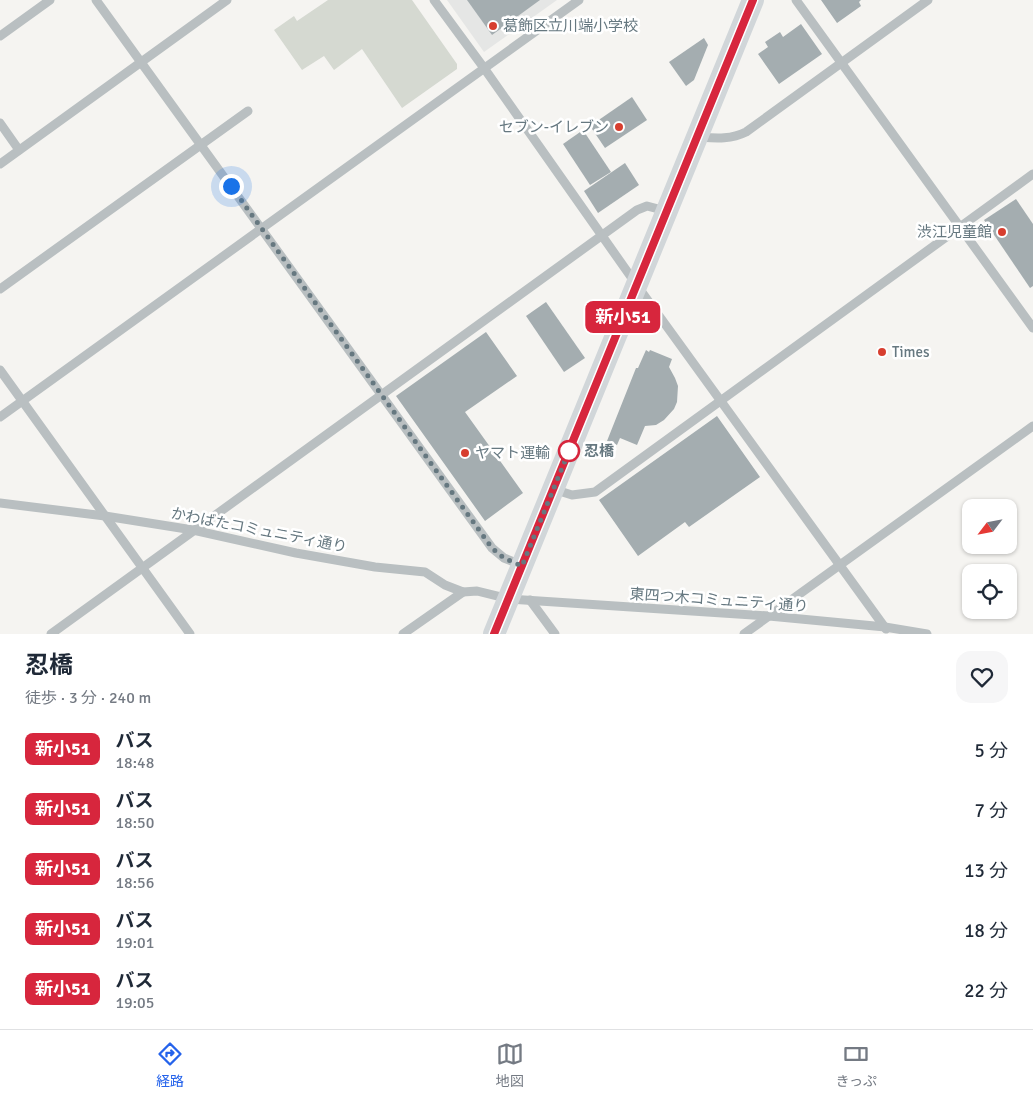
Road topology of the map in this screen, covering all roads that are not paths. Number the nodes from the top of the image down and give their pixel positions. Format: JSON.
{"nodes":[{"id":1,"x":50,"y":0,"type":"edge"},
{"id":2,"x":96,"y":0,"type":"edge"},
{"id":3,"x":227,"y":0,"type":"edge"},
{"id":4,"x":434,"y":0,"type":"edge"},
{"id":5,"x":579,"y":0,"type":"edge"},
{"id":6,"x":753,"y":0,"type":"edge"},
{"id":7,"x":796,"y":0,"type":"edge"},
{"id":8,"x":928,"y":0,"type":"edge"},
{"id":9,"x":0,"y":36,"type":"edge"},
{"id":10,"x":141,"y":62,"type":"junction"},
{"id":11,"x":841,"y":63,"type":"junction"},
{"id":12,"x":484,"y":68,"type":"junction"},
{"id":13,"x":248,"y":111,"type":"dead end"},
{"id":14,"x":0,"y":122,"type":"edge"},
{"id":15,"x":697,"y":137,"type":"junction"},
{"id":16,"x":200,"y":144,"type":"junction"},
{"id":17,"x":19,"y":150,"type":"junction"},
{"id":18,"x":0,"y":164,"type":"edge"},
{"id":19,"x":1033,"y":174,"type":"edge"},
{"id":20,"x":666,"y":211,"type":"junction"},
{"id":21,"x":960,"y":227,"type":"junction"},
{"id":22,"x":262,"y":229,"type":"junction"},
{"id":23,"x":602,"y":234,"type":"junction"},
{"id":24,"x":636,"y":284,"type":"junction"},
{"id":25,"x":0,"y":289,"type":"edge"},
{"id":26,"x":1033,"y":328,"type":"edge"},
{"id":27,"x":0,"y":370,"type":"edge"},
{"id":28,"x":381,"y":395,"type":"junction"},
{"id":29,"x":722,"y":400,"type":"junction"},
{"id":30,"x":23,"y":401,"type":"junction"},
{"id":31,"x":0,"y":417,"type":"edge"},
{"id":32,"x":1033,"y":426,"type":"edge"},
{"id":33,"x":553,"y":489,"type":"junction"},
{"id":34,"x":0,"y":503,"type":"edge"},
{"id":35,"x":105,"y":516,"type":"junction"},
{"id":36,"x":193,"y":530,"type":"junction"},
{"id":37,"x":840,"y":564,"type":"junction"},
{"id":38,"x":522,"y":566,"type":"junction"},
{"id":39,"x":141,"y":567,"type":"junction"},
{"id":40,"x":463,"y":592,"type":"junction"},
{"id":41,"x":519,"y":600,"type":"junction"},
{"id":42,"x":769,"y":616,"type":"junction"},
{"id":43,"x":888,"y":631,"type":"edge"},
{"id":44,"x":51,"y":634,"type":"edge"},
{"id":45,"x":190,"y":634,"type":"edge"},
{"id":46,"x":403,"y":634,"type":"edge"},
{"id":47,"x":494,"y":634,"type":"edge"},
{"id":48,"x":555,"y":634,"type":"edge"},
{"id":49,"x":744,"y":634,"type":"edge"},
{"id":50,"x":927,"y":634,"type":"edge"}],
"edges":[{"from":1,"to":9,"type":"street"},
{"from":2,"to":10,"type":"street"},
{"from":3,"to":10,"type":"street"},
{"from":4,"to":12,"type":"street"},
{"from":5,"to":12,"type":"street"},
{"from":6,"to":15,"type":"main road"},
{"from":7,"to":11,"type":"street"},
{"from":8,"to":11,"type":"street"},
{"from":10,"to":16,"type":"street"},
{"from":10,"to":17,"type":"street"},
{"from":11,"to":15,"type":"street"},
{"from":11,"to":21,"type":"street"},
{"from":12,"to":22,"type":"street"},
{"from":12,"to":23,"type":"street"},
{"from":13,"to":16,"type":"street"},
{"from":14,"to":17,"type":"street"},
{"from":15,"to":20,"type":"main road"},
{"from":16,"to":22,"type":"street"},
{"from":16,"to":25,"type":"street"},
{"from":17,"to":18,"type":"street"},
{"from":19,"to":21,"type":"street"},
{"from":20,"to":23,"type":"street"},
{"from":20,"to":24,"type":"main road"},
{"from":21,"to":26,"type":"street"},
{"from":21,"to":29,"type":"street"},
{"from":22,"to":28,"type":"street"},
{"from":22,"to":30,"type":"street"},
{"from":23,"to":24,"type":"street"},
{"from":23,"to":28,"type":"street"},
{"from":24,"to":29,"type":"street"},
{"from":24,"to":33,"type":"main road"},
{"from":27,"to":30,"type":"street"},
{"from":28,"to":36,"type":"street"},
{"from":28,"to":38,"type":"street"},
{"from":29,"to":33,"type":"street"},
{"from":29,"to":37,"type":"street"},
{"from":30,"to":31,"type":"street"},
{"from":30,"to":35,"type":"street"},
{"from":32,"to":37,"type":"street"},
{"from":33,"to":38,"type":"main road"},
{"from":34,"to":35,"type":"street","name":"かわばたコミュニティ通り"},
{"from":35,"to":36,"type":"street","name":"かわばたコミュニティ通り"},
{"from":35,"to":39,"type":"street"},
{"from":36,"to":39,"type":"street"},
{"from":36,"to":40,"type":"street","name":"かわばたコミュニティ通り"},
{"from":37,"to":42,"type":"street"},
{"from":37,"to":43,"type":"street"},
{"from":38,"to":41,"type":"main road"},
{"from":39,"to":44,"type":"street"},
{"from":39,"to":45,"type":"street"},
{"from":40,"to":41,"type":"street","name":"かわばたコミュニティ通り"},
{"from":40,"to":46,"type":"street"},
{"from":41,"to":42,"type":"street","name":"東四つ木コミュニティ通り"},
{"from":41,"to":47,"type":"main road"},
{"from":41,"to":48,"type":"street"},
{"from":42,"to":43,"type":"street","name":"東四つ木コミュニティ通り"},
{"from":42,"to":49,"type":"street"},
{"from":43,"to":50,"type":"street","name":"東四つ木コミュニティ通り"}]}
